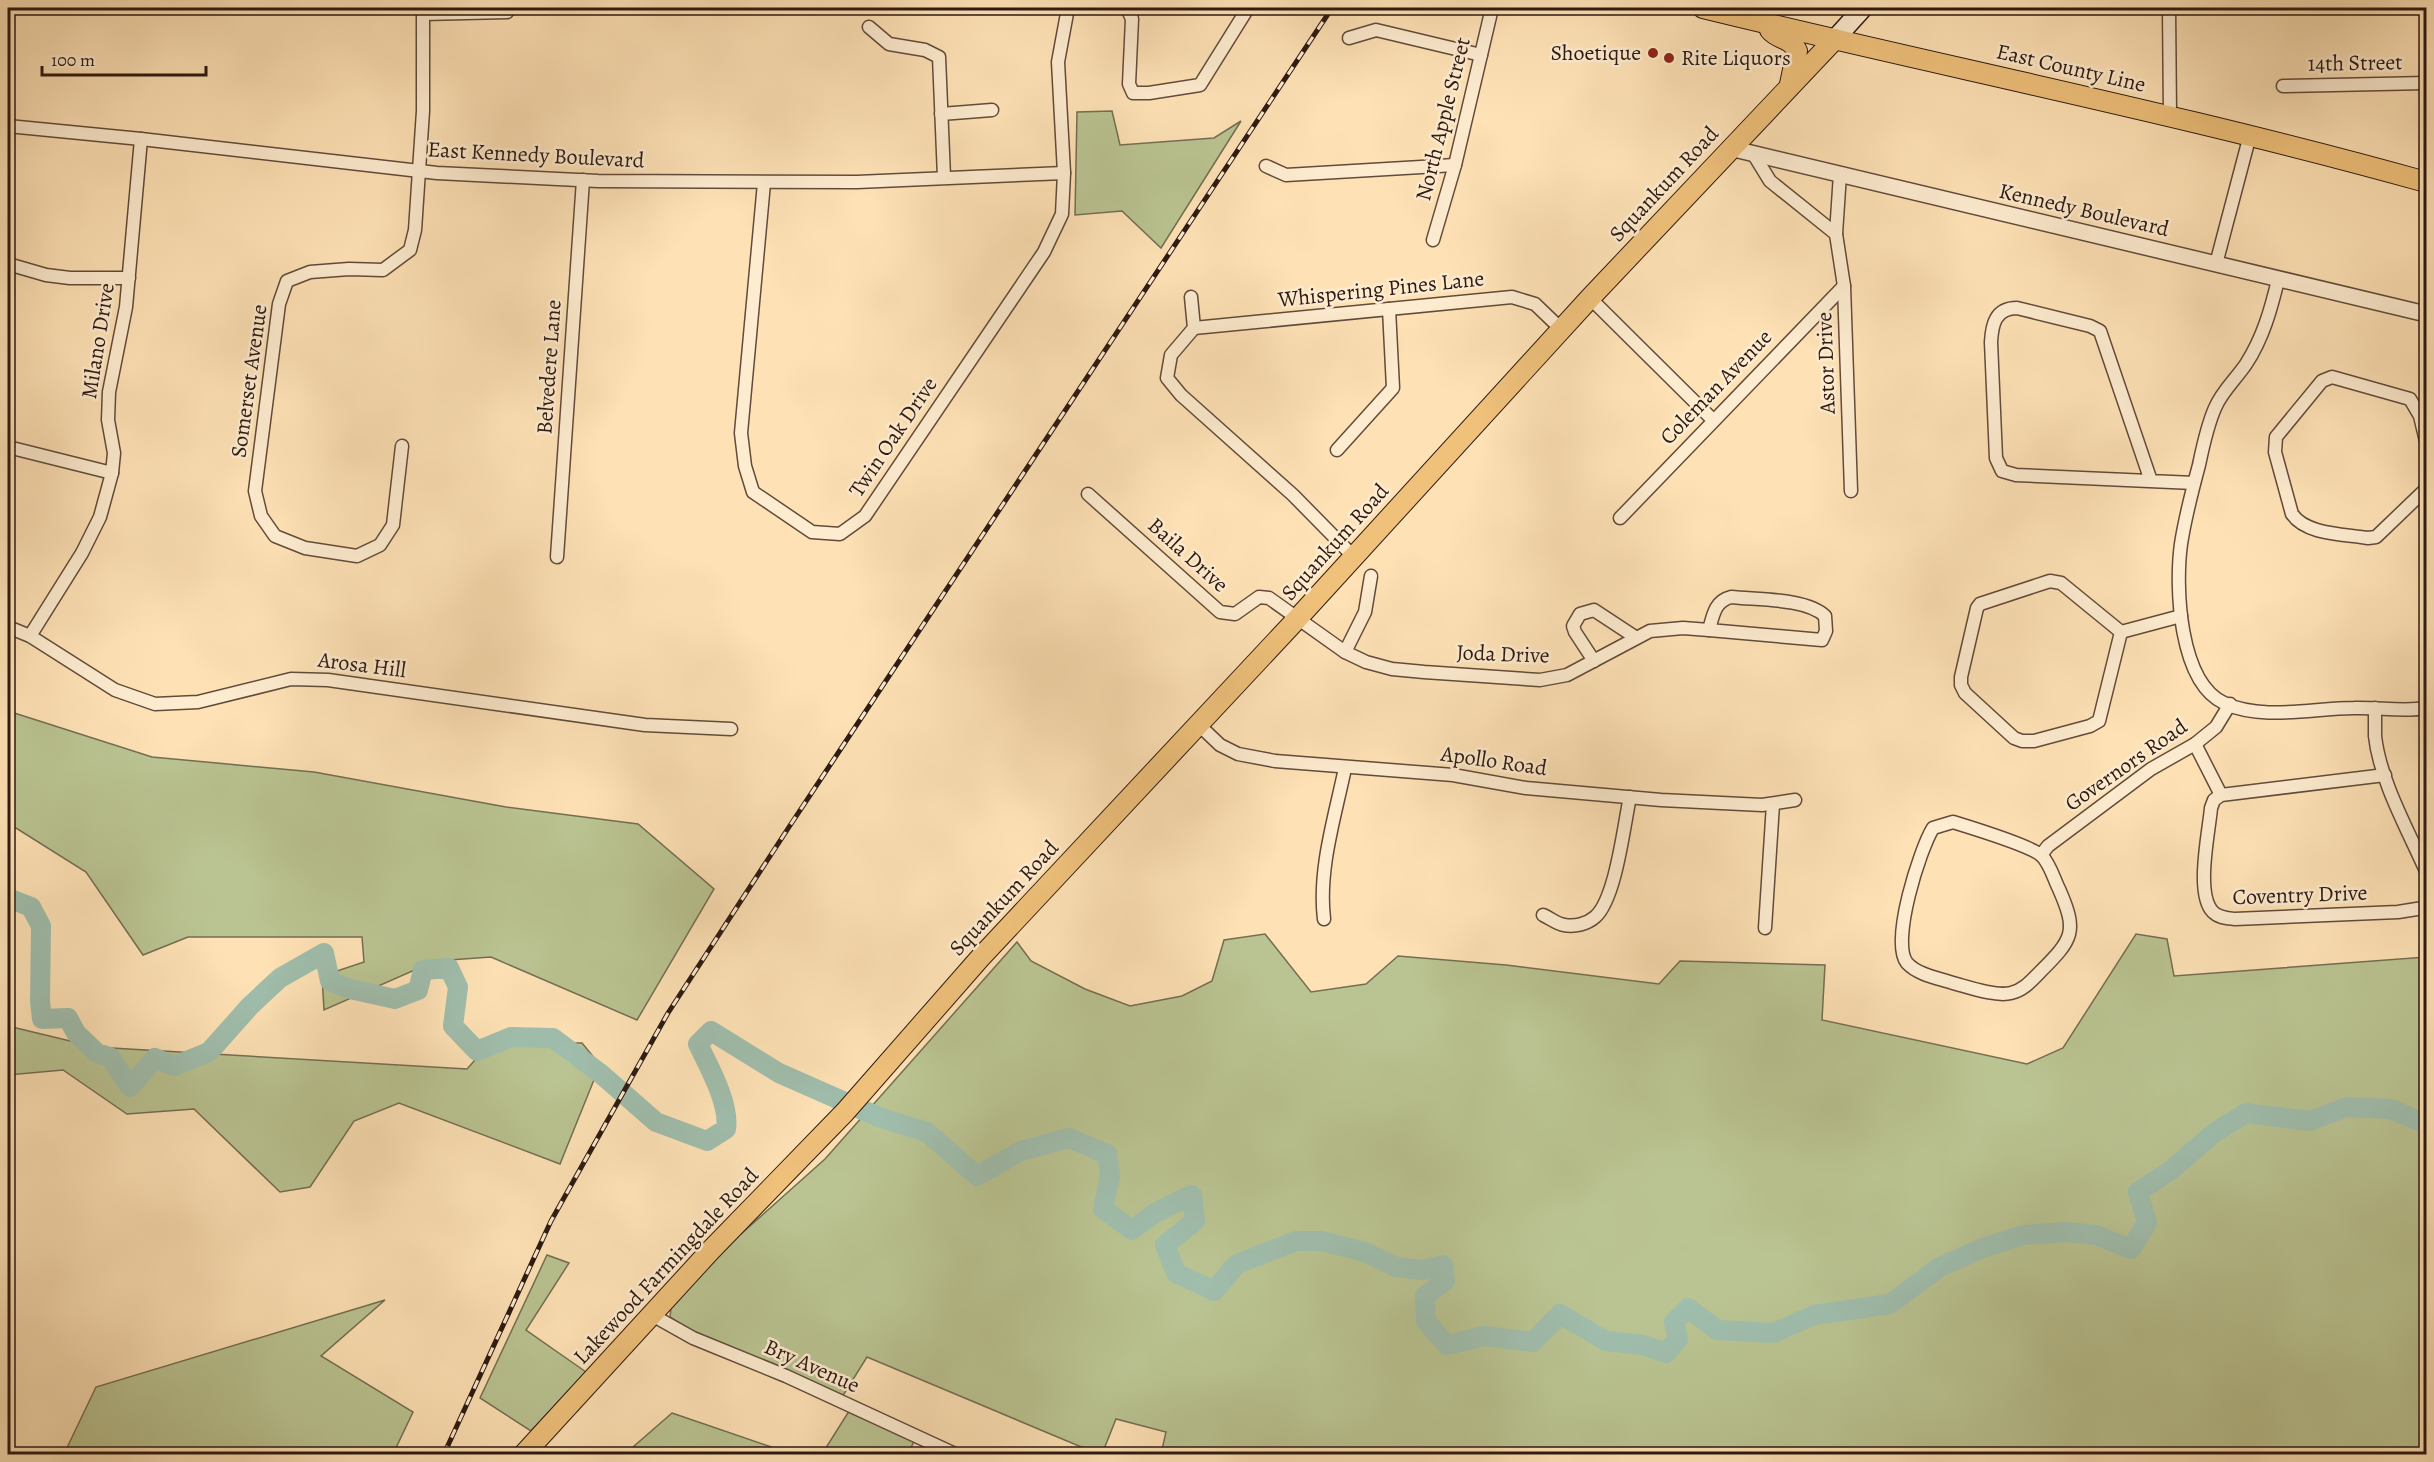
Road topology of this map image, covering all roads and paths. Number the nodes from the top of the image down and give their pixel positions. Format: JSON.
{"nodes":[{"id":1,"x":1068,"y":8,"type":"edge"},
{"id":2,"x":1127,"y":8,"type":"edge"},
{"id":3,"x":1248,"y":8,"type":"edge"},
{"id":4,"x":1492,"y":8,"type":"edge"},
{"id":5,"x":1703,"y":8,"type":"edge"},
{"id":6,"x":1863,"y":8,"type":"edge"},
{"id":7,"x":2169,"y":8,"type":"edge"},
{"id":8,"x":423,"y":11,"type":"edge"},
{"id":9,"x":1735,"y":11,"type":"edge"},
{"id":10,"x":507,"y":12,"type":"dead end"},
{"id":11,"x":1763,"y":22,"type":"junction"},
{"id":12,"x":869,"y":27,"type":"dead end"},
{"id":13,"x":1349,"y":38,"type":"dead end"},
{"id":14,"x":1835,"y":39,"type":"junction"},
{"id":15,"x":1481,"y":56,"type":"junction"},
{"id":16,"x":2427,"y":83,"type":"edge"},
{"id":17,"x":1789,"y":86,"type":"junction"},
{"id":18,"x":2283,"y":86,"type":"dead end"},
{"id":19,"x":992,"y":110,"type":"dead end"},
{"id":20,"x":941,"y":114,"type":"junction"},
{"id":21,"x":2170,"y":115,"type":"junction"},
{"id":22,"x":8,"y":126,"type":"edge"},
{"id":23,"x":2250,"y":135,"type":"junction"},
{"id":24,"x":141,"y":139,"type":"junction"},
{"id":25,"x":1730,"y":148,"type":"junction"},
{"id":26,"x":1754,"y":154,"type":"junction"},
{"id":27,"x":1455,"y":165,"type":"junction"},
{"id":28,"x":1266,"y":166,"type":"dead end"},
{"id":29,"x":418,"y":170,"type":"junction"},
{"id":30,"x":1064,"y":173,"type":"junction"},
{"id":31,"x":1840,"y":174,"type":"junction"},
{"id":32,"x":944,"y":177,"type":"junction"},
{"id":33,"x":583,"y":180,"type":"junction"},
{"id":34,"x":2427,"y":182,"type":"edge"},
{"id":35,"x":764,"y":183,"type":"junction"},
{"id":36,"x":1836,"y":234,"type":"junction"},
{"id":37,"x":1433,"y":240,"type":"dead end"},
{"id":38,"x":8,"y":264,"type":"edge"},
{"id":39,"x":2216,"y":264,"type":"junction"},
{"id":40,"x":129,"y":278,"type":"junction"},
{"id":41,"x":2278,"y":280,"type":"junction"},
{"id":42,"x":1844,"y":286,"type":"junction"},
{"id":43,"x":1191,"y":297,"type":"dead end"},
{"id":44,"x":1590,"y":298,"type":"junction"},
{"id":45,"x":1389,"y":309,"type":"junction"},
{"id":46,"x":2427,"y":314,"type":"edge"},
{"id":47,"x":1194,"y":328,"type":"junction"},
{"id":48,"x":1561,"y":329,"type":"junction"},
{"id":49,"x":1713,"y":420,"type":"junction"},
{"id":50,"x":2427,"y":441,"type":"edge"},
{"id":51,"x":402,"y":446,"type":"dead end"},
{"id":52,"x":8,"y":447,"type":"edge"},
{"id":53,"x":1337,"y":450,"type":"dead end"},
{"id":54,"x":112,"y":473,"type":"junction"},
{"id":55,"x":2151,"y":481,"type":"junction"},
{"id":56,"x":2194,"y":483,"type":"junction"},
{"id":57,"x":2427,"y":489,"type":"edge"},
{"id":58,"x":1851,"y":491,"type":"dead end"},
{"id":59,"x":1088,"y":494,"type":"dead end"},
{"id":60,"x":1620,"y":518,"type":"dead end"},
{"id":61,"x":557,"y":557,"type":"dead end"},
{"id":62,"x":1354,"y":557,"type":"junction"},
{"id":63,"x":1371,"y":576,"type":"dead end"},
{"id":64,"x":2181,"y":616,"type":"junction"},
{"id":65,"x":1297,"y":619,"type":"junction"},
{"id":66,"x":8,"y":627,"type":"edge"},
{"id":67,"x":1709,"y":630,"type":"junction"},
{"id":68,"x":2121,"y":632,"type":"junction"},
{"id":69,"x":30,"y":636,"type":"junction"},
{"id":70,"x":1635,"y":637,"type":"junction"},
{"id":71,"x":1345,"y":652,"type":"junction"},
{"id":72,"x":1594,"y":661,"type":"junction"},
{"id":73,"x":2230,"y":704,"type":"junction"},
{"id":74,"x":2375,"y":708,"type":"junction"},
{"id":75,"x":2427,"y":708,"type":"edge"},
{"id":76,"x":1199,"y":724,"type":"junction"},
{"id":77,"x":731,"y":729,"type":"dead end"},
{"id":78,"x":2195,"y":744,"type":"junction"},
{"id":79,"x":1345,"y":768,"type":"junction"},
{"id":80,"x":2385,"y":775,"type":"junction"},
{"id":81,"x":2221,"y":795,"type":"junction"},
{"id":82,"x":1630,"y":797,"type":"junction"},
{"id":83,"x":1794,"y":800,"type":"dead end"},
{"id":84,"x":1773,"y":804,"type":"junction"},
{"id":85,"x":2041,"y":855,"type":"junction"},
{"id":86,"x":2427,"y":871,"type":"edge"},
{"id":87,"x":2427,"y":905,"type":"edge"},
{"id":88,"x":1543,"y":915,"type":"dead end"},
{"id":89,"x":1324,"y":919,"type":"dead end"},
{"id":90,"x":1765,"y":928,"type":"dead end"},
{"id":91,"x":845,"y":1112,"type":"joint"},
{"id":92,"x":652,"y":1315,"type":"junction"},
{"id":93,"x":530,"y":1453,"type":"edge"},
{"id":94,"x":956,"y":1455,"type":"edge"}],
"edges":[{"from":1,"to":30,"type":"street","name":"Twin Oak Drive"},
{"from":2,"to":3,"type":"street"},
{"from":4,"to":15,"type":"street","name":"North Apple Street"},
{"from":5,"to":9,"type":"main road","name":"East County Line"},
{"from":6,"to":14,"type":"main road","name":"Squankum Road"},
{"from":7,"to":21,"type":"street"},
{"from":8,"to":10,"type":"street"},
{"from":8,"to":29,"type":"street","name":"Somerset Avenue"},
{"from":9,"to":11,"type":"main road","name":"East County Line"},
{"from":11,"to":14,"type":"main road","name":"East County Line"},
{"from":11,"to":17,"type":"main road"},
{"from":12,"to":20,"type":"street"},
{"from":13,"to":15,"type":"street"},
{"from":14,"to":17,"type":"main road","name":"Squankum Road"},
{"from":14,"to":21,"type":"main road","name":"East County Line"},
{"from":15,"to":27,"type":"street","name":"North Apple Street"},
{"from":16,"to":18,"type":"street","name":"14th Street"},
{"from":17,"to":25,"type":"main road","name":"Squankum Road"},
{"from":19,"to":20,"type":"street"},
{"from":20,"to":32,"type":"street"},
{"from":21,"to":23,"type":"main road","name":"East County Line"},
{"from":22,"to":24,"type":"street","name":"East Kennedy Boulevard"},
{"from":23,"to":34,"type":"main road","name":"East County Line"},
{"from":23,"to":39,"type":"street"},
{"from":24,"to":29,"type":"street","name":"East Kennedy Boulevard"},
{"from":24,"to":40,"type":"street","name":"Milano Drive"},
{"from":25,"to":26,"type":"street","name":"Kennedy Boulevard"},
{"from":25,"to":44,"type":"main road","name":"Squankum Road"},
{"from":26,"to":31,"type":"street","name":"Kennedy Boulevard"},
{"from":26,"to":36,"type":"street"},
{"from":27,"to":28,"type":"street"},
{"from":27,"to":37,"type":"street","name":"North Apple Street"},
{"from":29,"to":33,"type":"street","name":"East Kennedy Boulevard"},
{"from":29,"to":51,"type":"street","name":"Somerset Avenue"},
{"from":30,"to":32,"type":"street","name":"East Kennedy Boulevard"},
{"from":30,"to":35,"type":"street","name":"Twin Oak Drive"},
{"from":31,"to":36,"type":"street","name":"Astor Drive"},
{"from":31,"to":39,"type":"street","name":"Kennedy Boulevard"},
{"from":32,"to":35,"type":"street","name":"East Kennedy Boulevard"},
{"from":33,"to":35,"type":"street","name":"East Kennedy Boulevard"},
{"from":33,"to":61,"type":"street","name":"Belvedere Lane"},
{"from":36,"to":42,"type":"street","name":"Astor Drive"},
{"from":38,"to":40,"type":"street"},
{"from":39,"to":41,"type":"street","name":"Kennedy Boulevard"},
{"from":40,"to":54,"type":"street","name":"Milano Drive"},
{"from":41,"to":46,"type":"street","name":"Kennedy Boulevard"},
{"from":41,"to":56,"type":"street"},
{"from":42,"to":49,"type":"street","name":"Coleman Avenue"},
{"from":42,"to":58,"type":"street","name":"Astor Drive"},
{"from":43,"to":47,"type":"street"},
{"from":44,"to":48,"type":"main road","name":"Squankum Road"},
{"from":44,"to":49,"type":"street"},
{"from":45,"to":47,"type":"street","name":"Whispering Pines Lane"},
{"from":45,"to":48,"type":"street","name":"Whispering Pines Lane"},
{"from":45,"to":53,"type":"street"},
{"from":47,"to":62,"type":"street"},
{"from":48,"to":62,"type":"main road","name":"Squankum Road"},
{"from":49,"to":60,"type":"street","name":"Coleman Avenue"},
{"from":50,"to":57,"type":"street"},
{"from":52,"to":54,"type":"street"},
{"from":54,"to":69,"type":"street","name":"Milano Drive"},
{"from":55,"to":55,"type":"street"},
{"from":55,"to":56,"type":"street"},
{"from":56,"to":64,"type":"street"},
{"from":59,"to":65,"type":"street","name":"Baila Drive"},
{"from":62,"to":65,"type":"main road","name":"Squankum Road"},
{"from":63,"to":71,"type":"street"},
{"from":64,"to":68,"type":"street"},
{"from":64,"to":73,"type":"street"},
{"from":65,"to":71,"type":"street","name":"Joda Drive"},
{"from":65,"to":76,"type":"main road","name":"Squankum Road"},
{"from":66,"to":69,"type":"street","name":"Arosa Hill"},
{"from":67,"to":67,"type":"street","name":"Joda Drive"},
{"from":67,"to":70,"type":"street","name":"Joda Drive"},
{"from":68,"to":68,"type":"street"},
{"from":69,"to":77,"type":"street","name":"Arosa Hill"},
{"from":70,"to":72,"type":"street","name":"Joda Drive"},
{"from":70,"to":72,"type":"street"},
{"from":71,"to":72,"type":"street","name":"Joda Drive"},
{"from":73,"to":74,"type":"street"},
{"from":73,"to":78,"type":"street","name":"Governors Road"},
{"from":74,"to":75,"type":"street"},
{"from":74,"to":80,"type":"street"},
{"from":76,"to":79,"type":"street","name":"Apollo Road"},
{"from":76,"to":91,"type":"main road","name":"Squankum Road"},
{"from":78,"to":81,"type":"street"},
{"from":78,"to":85,"type":"street","name":"Governors Road"},
{"from":79,"to":82,"type":"street","name":"Apollo Road"},
{"from":79,"to":89,"type":"street"},
{"from":80,"to":81,"type":"street"},
{"from":80,"to":86,"type":"street"},
{"from":81,"to":87,"type":"street","name":"Coventry Drive"},
{"from":82,"to":84,"type":"street","name":"Apollo Road"},
{"from":82,"to":88,"type":"street"},
{"from":83,"to":84,"type":"street","name":"Apollo Road"},
{"from":84,"to":90,"type":"street"},
{"from":85,"to":85,"type":"street"},
{"from":91,"to":92,"type":"main road","name":"Lakewood Farmingdale Road"},
{"from":92,"to":93,"type":"main road","name":"Lakewood Farmingdale Road"},
{"from":92,"to":94,"type":"street","name":"Bry Avenue"}]}
